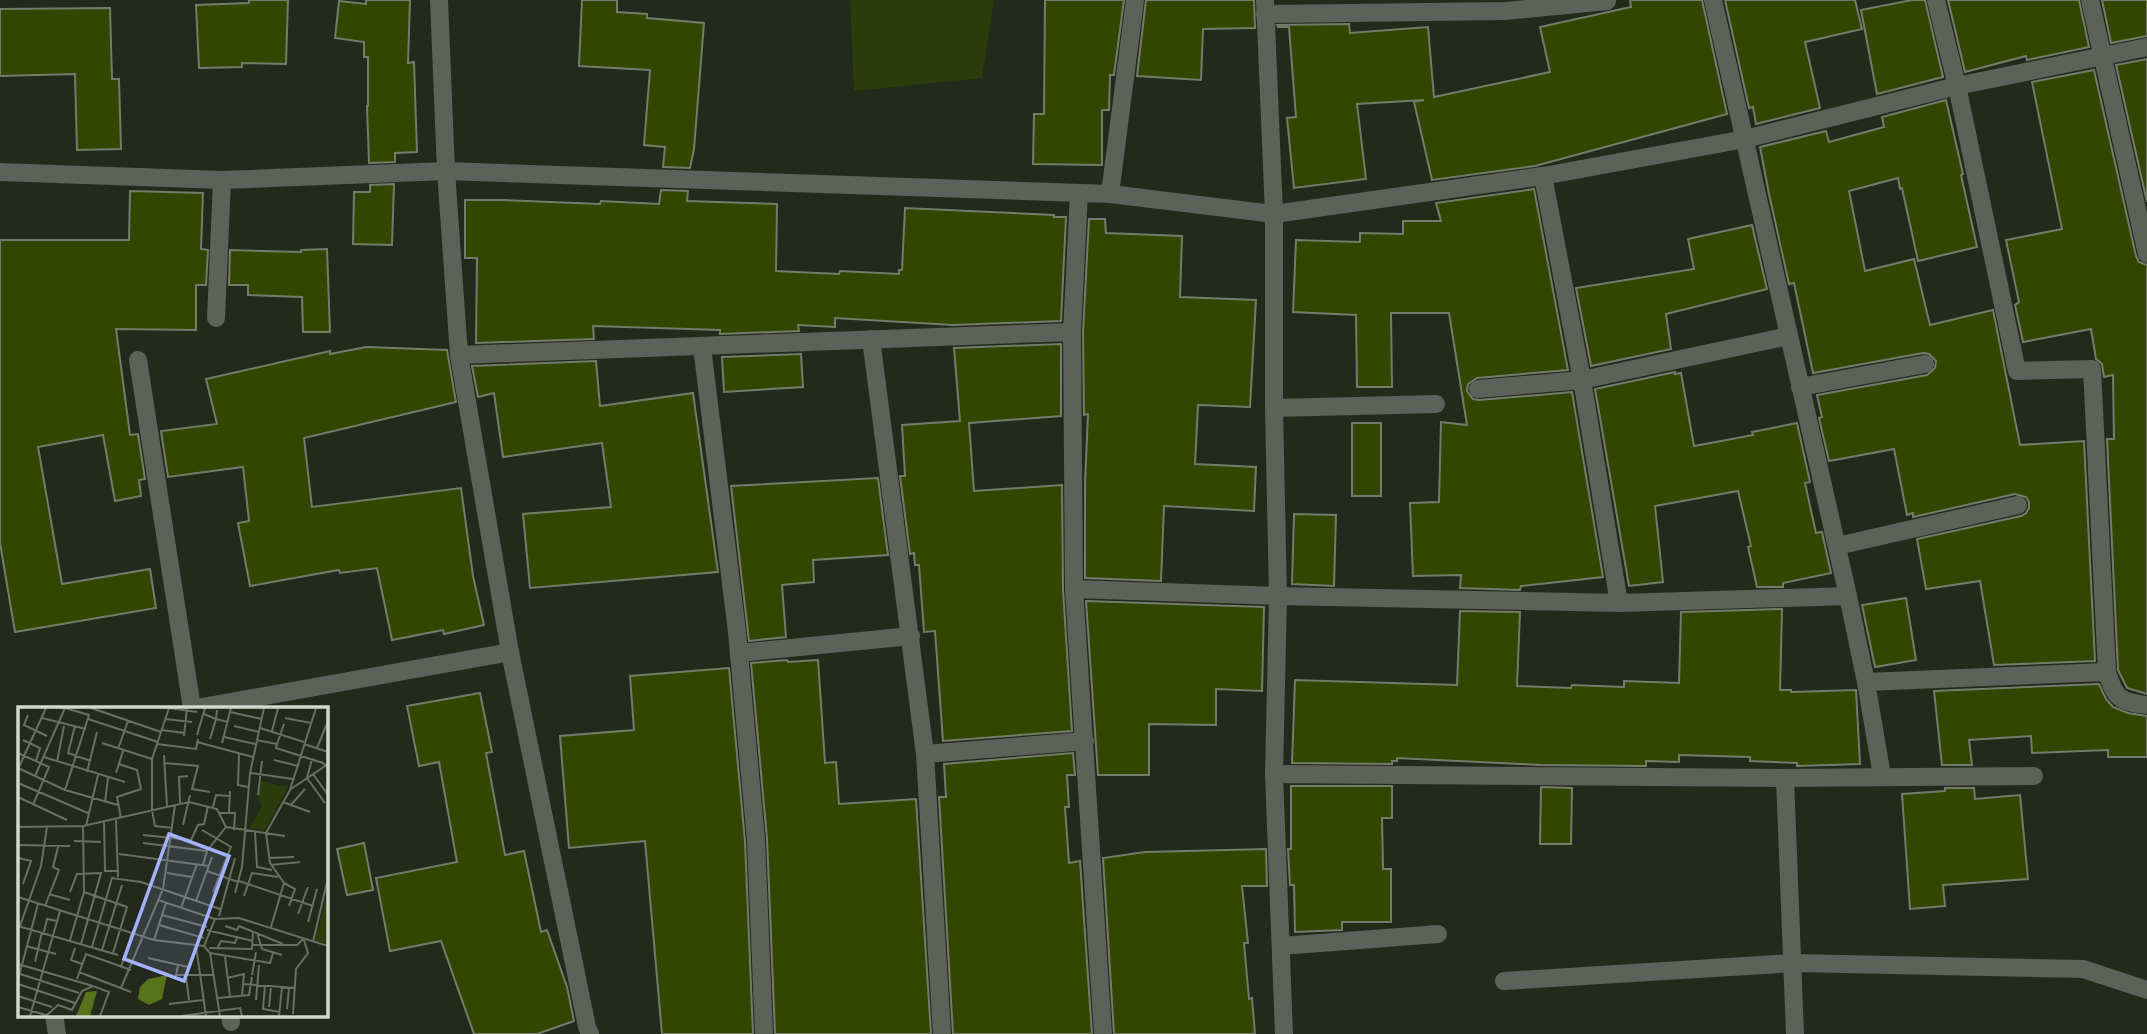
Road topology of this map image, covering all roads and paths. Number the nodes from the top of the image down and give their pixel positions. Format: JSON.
{"nodes":[{"id":1,"x":439,"y":0,"type":"edge"},
{"id":2,"x":1135,"y":0,"type":"edge"},
{"id":3,"x":1713,"y":0,"type":"edge"},
{"id":4,"x":1936,"y":0,"type":"edge"},
{"id":5,"x":2090,"y":0,"type":"edge"},
{"id":6,"x":1607,"y":1,"type":"edge"},
{"id":7,"x":1265,"y":7,"type":"edge"},
{"id":8,"x":2147,"y":47,"type":"edge"},
{"id":9,"x":2104,"y":54,"type":"junction"},
{"id":10,"x":1957,"y":86,"type":"junction"},
{"id":11,"x":1745,"y":139,"type":"junction"},
{"id":12,"x":446,"y":171,"type":"junction"},
{"id":13,"x":0,"y":173,"type":"edge"},
{"id":14,"x":1543,"y":176,"type":"junction"},
{"id":15,"x":222,"y":180,"type":"junction"},
{"id":16,"x":1079,"y":194,"type":"junction"},
{"id":17,"x":1110,"y":194,"type":"junction"},
{"id":18,"x":1274,"y":214,"type":"junction"},
{"id":19,"x":2147,"y":254,"type":"edge"},
{"id":20,"x":216,"y":317,"type":"dead end"},
{"id":21,"x":1072,"y":332,"type":"junction"},
{"id":22,"x":1789,"y":336,"type":"junction"},
{"id":23,"x":871,"y":339,"type":"junction"},
{"id":24,"x":702,"y":347,"type":"junction"},
{"id":25,"x":460,"y":355,"type":"junction"},
{"id":26,"x":138,"y":360,"type":"dead end"},
{"id":27,"x":1925,"y":364,"type":"dead end"},
{"id":28,"x":1582,"y":380,"type":"junction"},
{"id":29,"x":1800,"y":387,"type":"junction"},
{"id":30,"x":1478,"y":389,"type":"dead end"},
{"id":31,"x":1436,"y":404,"type":"dead end"},
{"id":32,"x":1273,"y":408,"type":"junction"},
{"id":33,"x":2018,"y":505,"type":"dead end"},
{"id":34,"x":1837,"y":546,"type":"junction"},
{"id":35,"x":1074,"y":589,"type":"junction"},
{"id":36,"x":1278,"y":596,"type":"junction"},
{"id":37,"x":1848,"y":596,"type":"junction"},
{"id":38,"x":1619,"y":603,"type":"junction"},
{"id":39,"x":911,"y":636,"type":"junction"},
{"id":40,"x":510,"y":652,"type":"junction"},
{"id":41,"x":739,"y":653,"type":"junction"},
{"id":42,"x":2107,"y":672,"type":"junction"},
{"id":43,"x":1866,"y":682,"type":"junction"},
{"id":44,"x":2147,"y":705,"type":"edge"},
{"id":45,"x":195,"y":707,"type":"edge"},
{"id":46,"x":206,"y":707,"type":"edge"},
{"id":47,"x":1085,"y":741,"type":"junction"},
{"id":48,"x":925,"y":754,"type":"junction"},
{"id":49,"x":1274,"y":774,"type":"junction"},
{"id":50,"x":1882,"y":776,"type":"junction"},
{"id":51,"x":2034,"y":776,"type":"dead end"},
{"id":52,"x":1785,"y":778,"type":"junction"},
{"id":53,"x":1438,"y":934,"type":"dead end"},
{"id":54,"x":1281,"y":946,"type":"junction"},
{"id":55,"x":1794,"y":963,"type":"junction"},
{"id":56,"x":1504,"y":981,"type":"dead end"},
{"id":57,"x":2147,"y":990,"type":"edge"},
{"id":58,"x":54,"y":1016,"type":"edge"},
{"id":59,"x":584,"y":1032,"type":"edge"},
{"id":60,"x":57,"y":1034,"type":"edge"},
{"id":61,"x":764,"y":1034,"type":"edge"},
{"id":62,"x":942,"y":1034,"type":"edge"},
{"id":63,"x":1103,"y":1034,"type":"edge"},
{"id":64,"x":1284,"y":1034,"type":"edge"},
{"id":65,"x":1795,"y":1034,"type":"edge"}],
"edges":[{"from":1,"to":12,"type":"street"},
{"from":2,"to":17,"type":"street"},
{"from":3,"to":11,"type":"street"},
{"from":4,"to":10,"type":"street"},
{"from":5,"to":9,"type":"street"},
{"from":6,"to":7,"type":"street"},
{"from":7,"to":18,"type":"street"},
{"from":8,"to":9,"type":"street"},
{"from":9,"to":10,"type":"street"},
{"from":9,"to":19,"type":"street"},
{"from":10,"to":11,"type":"street"},
{"from":10,"to":42,"type":"street"},
{"from":11,"to":14,"type":"street"},
{"from":11,"to":22,"type":"street"},
{"from":12,"to":15,"type":"street"},
{"from":12,"to":16,"type":"street"},
{"from":12,"to":25,"type":"street"},
{"from":13,"to":15,"type":"street"},
{"from":14,"to":18,"type":"street"},
{"from":14,"to":28,"type":"street"},
{"from":15,"to":20,"type":"street"},
{"from":16,"to":17,"type":"street"},
{"from":16,"to":21,"type":"street"},
{"from":17,"to":18,"type":"street"},
{"from":18,"to":32,"type":"street"},
{"from":21,"to":23,"type":"street"},
{"from":21,"to":35,"type":"street"},
{"from":22,"to":28,"type":"street"},
{"from":22,"to":29,"type":"street"},
{"from":23,"to":24,"type":"street"},
{"from":23,"to":39,"type":"street"},
{"from":24,"to":25,"type":"street"},
{"from":24,"to":41,"type":"street"},
{"from":25,"to":40,"type":"street"},
{"from":26,"to":45,"type":"street"},
{"from":27,"to":29,"type":"street"},
{"from":28,"to":30,"type":"street"},
{"from":28,"to":38,"type":"street"},
{"from":29,"to":34,"type":"street"},
{"from":31,"to":32,"type":"street"},
{"from":32,"to":36,"type":"street"},
{"from":33,"to":34,"type":"street"},
{"from":34,"to":37,"type":"street"},
{"from":35,"to":36,"type":"street"},
{"from":35,"to":47,"type":"street"},
{"from":36,"to":38,"type":"street"},
{"from":36,"to":49,"type":"street"},
{"from":37,"to":38,"type":"street"},
{"from":37,"to":43,"type":"street"},
{"from":39,"to":41,"type":"street"},
{"from":39,"to":48,"type":"street"},
{"from":40,"to":46,"type":"street"},
{"from":40,"to":59,"type":"street"},
{"from":41,"to":61,"type":"street"},
{"from":42,"to":43,"type":"street"},
{"from":42,"to":44,"type":"street"},
{"from":43,"to":50,"type":"street"},
{"from":47,"to":48,"type":"street"},
{"from":47,"to":63,"type":"street"},
{"from":48,"to":62,"type":"street"},
{"from":49,"to":52,"type":"street"},
{"from":49,"to":54,"type":"street"},
{"from":50,"to":51,"type":"street"},
{"from":50,"to":52,"type":"street"},
{"from":52,"to":55,"type":"street"},
{"from":53,"to":54,"type":"street"},
{"from":54,"to":64,"type":"street"},
{"from":55,"to":56,"type":"street"},
{"from":55,"to":57,"type":"street"},
{"from":55,"to":65,"type":"street"},
{"from":58,"to":60,"type":"street"}]}
